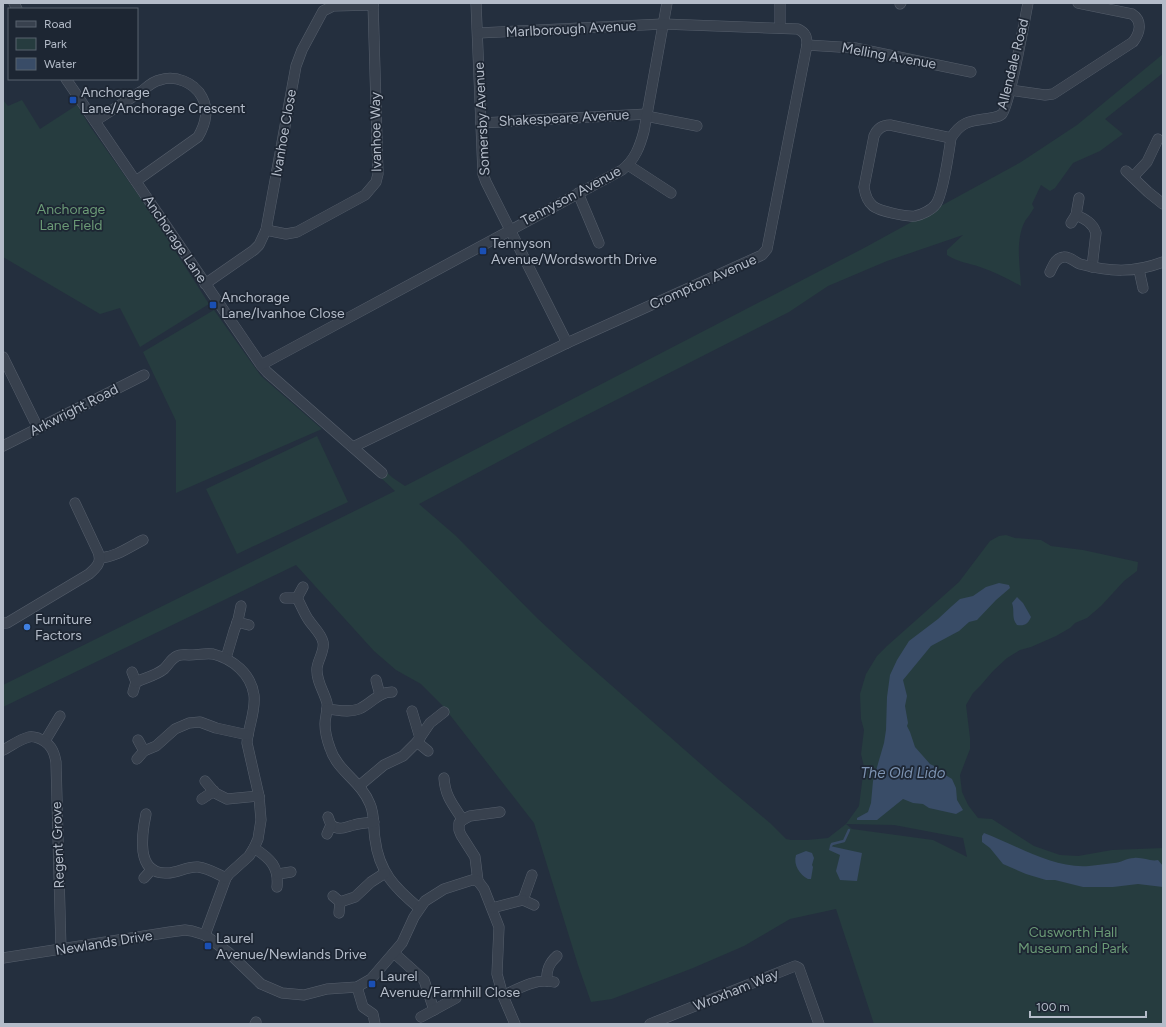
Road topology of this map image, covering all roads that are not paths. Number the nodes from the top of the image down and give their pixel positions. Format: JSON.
{"nodes":[{"id":1,"x":476,"y":3,"type":"edge"},
{"id":2,"x":668,"y":3,"type":"edge"},
{"id":3,"x":780,"y":3,"type":"edge"},
{"id":4,"x":1028,"y":3,"type":"edge"},
{"id":5,"x":1078,"y":3,"type":"edge"},
{"id":6,"x":373,"y":4,"type":"edge"},
{"id":7,"x":663,"y":24,"type":"junction"},
{"id":8,"x":780,"y":28,"type":"junction"},
{"id":9,"x":478,"y":33,"type":"junction"},
{"id":10,"x":807,"y":45,"type":"junction"},
{"id":11,"x":971,"y":72,"type":"dead end"},
{"id":12,"x":67,"y":80,"type":"edge"},
{"id":13,"x":1010,"y":90,"type":"junction"},
{"id":14,"x":646,"y":115,"type":"junction"},
{"id":15,"x":95,"y":121,"type":"junction"},
{"id":16,"x":481,"y":123,"type":"junction"},
{"id":17,"x":697,"y":126,"type":"dead end"},
{"id":18,"x":1159,"y":137,"type":"edge"},
{"id":19,"x":951,"y":138,"type":"junction"},
{"id":20,"x":628,"y":165,"type":"junction"},
{"id":21,"x":136,"y":181,"type":"junction"},
{"id":22,"x":578,"y":193,"type":"junction"},
{"id":23,"x":671,"y":193,"type":"dead end"},
{"id":24,"x":1079,"y":198,"type":"dead end"},
{"id":25,"x":1163,"y":204,"type":"edge"},
{"id":26,"x":266,"y":230,"type":"junction"},
{"id":27,"x":510,"y":230,"type":"junction"},
{"id":28,"x":599,"y":243,"type":"dead end"},
{"id":29,"x":1163,"y":262,"type":"edge"},
{"id":30,"x":1092,"y":267,"type":"junction"},
{"id":31,"x":1139,"y":270,"type":"junction"},
{"id":32,"x":1050,"y":272,"type":"dead end"},
{"id":33,"x":206,"y":284,"type":"junction"},
{"id":34,"x":1143,"y":288,"type":"dead end"},
{"id":35,"x":567,"y":343,"type":"junction"},
{"id":36,"x":3,"y":357,"type":"edge"},
{"id":37,"x":261,"y":365,"type":"junction"},
{"id":38,"x":144,"y":374,"type":"dead end"},
{"id":39,"x":38,"y":428,"type":"junction"},
{"id":40,"x":3,"y":446,"type":"edge"},
{"id":41,"x":353,"y":447,"type":"junction"},
{"id":42,"x":382,"y":473,"type":"dead end"},
{"id":43,"x":75,"y":503,"type":"dead end"},
{"id":44,"x":143,"y":540,"type":"dead end"},
{"id":45,"x":100,"y":558,"type":"junction"},
{"id":46,"x":303,"y":587,"type":"dead end"},
{"id":47,"x":285,"y":598,"type":"dead end"},
{"id":48,"x":297,"y":598,"type":"junction"},
{"id":49,"x":241,"y":606,"type":"dead end"},
{"id":50,"x":237,"y":622,"type":"junction"},
{"id":51,"x":3,"y":623,"type":"edge"},
{"id":52,"x":249,"y":625,"type":"dead end"},
{"id":53,"x":226,"y":658,"type":"junction"},
{"id":54,"x":132,"y":672,"type":"dead end"},
{"id":55,"x":376,"y":680,"type":"dead end"},
{"id":56,"x":136,"y":682,"type":"junction"},
{"id":57,"x":133,"y":692,"type":"dead end"},
{"id":58,"x":392,"y":692,"type":"dead end"},
{"id":59,"x":380,"y":694,"type":"junction"},
{"id":60,"x":327,"y":709,"type":"junction"},
{"id":61,"x":412,"y":711,"type":"dead end"},
{"id":62,"x":444,"y":712,"type":"dead end"},
{"id":63,"x":60,"y":716,"type":"dead end"},
{"id":64,"x":248,"y":735,"type":"junction"},
{"id":65,"x":138,"y":740,"type":"dead end"},
{"id":66,"x":418,"y":740,"type":"junction"},
{"id":67,"x":46,"y":742,"type":"junction"},
{"id":68,"x":3,"y":750,"type":"edge"},
{"id":69,"x":144,"y":751,"type":"junction"},
{"id":70,"x":428,"y":751,"type":"dead end"},
{"id":71,"x":137,"y":759,"type":"dead end"},
{"id":72,"x":444,"y":778,"type":"dead end"},
{"id":73,"x":205,"y":781,"type":"dead end"},
{"id":74,"x":359,"y":786,"type":"junction"},
{"id":75,"x":214,"y":791,"type":"junction"},
{"id":76,"x":260,"y":796,"type":"junction"},
{"id":77,"x":202,"y":800,"type":"dead end"},
{"id":78,"x":500,"y":812,"type":"dead end"},
{"id":79,"x":146,"y":814,"type":"dead end"},
{"id":80,"x":463,"y":820,"type":"junction"},
{"id":81,"x":374,"y":822,"type":"junction"},
{"id":82,"x":329,"y":825,"type":"dead end"},
{"id":83,"x":254,"y":848,"type":"junction"},
{"id":84,"x":152,"y":869,"type":"junction"},
{"id":85,"x":291,"y":872,"type":"dead end"},
{"id":86,"x":385,"y":873,"type":"junction"},
{"id":87,"x":278,"y":874,"type":"junction"},
{"id":88,"x":532,"y":875,"type":"dead end"},
{"id":89,"x":144,"y":878,"type":"dead end"},
{"id":90,"x":226,"y":878,"type":"junction"},
{"id":91,"x":478,"y":881,"type":"junction"},
{"id":92,"x":277,"y":888,"type":"dead end"},
{"id":93,"x":524,"y":900,"type":"junction"},
{"id":94,"x":534,"y":904,"type":"dead end"},
{"id":95,"x":419,"y":908,"type":"junction"},
{"id":96,"x":492,"y":908,"type":"junction"},
{"id":97,"x":338,"y":913,"type":"dead end"},
{"id":98,"x":205,"y":935,"type":"junction"},
{"id":99,"x":62,"y":949,"type":"junction"},
{"id":100,"x":394,"y":953,"type":"junction"},
{"id":101,"x":557,"y":956,"type":"dead end"},
{"id":102,"x":3,"y":958,"type":"edge"},
{"id":103,"x":357,"y":987,"type":"junction"},
{"id":104,"x":503,"y":996,"type":"junction"},
{"id":105,"x":456,"y":998,"type":"dead end"},
{"id":106,"x":434,"y":1010,"type":"junction"},
{"id":107,"x":421,"y":1017,"type":"dead end"},
{"id":108,"x":672,"y":1020,"type":"edge"},
{"id":109,"x":375,"y":1024,"type":"edge"},
{"id":110,"x":515,"y":1024,"type":"edge"},
{"id":111,"x":650,"y":1024,"type":"edge"},
{"id":112,"x":819,"y":1024,"type":"edge"}],
"edges":[{"from":1,"to":9,"type":"street","name":"Somersby Avenue"},
{"from":2,"to":7,"type":"street","name":"Tennyson Avenue"},
{"from":3,"to":8,"type":"street"},
{"from":4,"to":13,"type":"street","name":"Allendale Road"},
{"from":5,"to":13,"type":"street"},
{"from":6,"to":26,"type":"street","name":"Ivanhoe Close"},
{"from":6,"to":26,"type":"street","name":"Ivanhoe Way"},
{"from":7,"to":8,"type":"street"},
{"from":7,"to":9,"type":"street","name":"Marlborough Avenue"},
{"from":7,"to":14,"type":"street","name":"Tennyson Avenue"},
{"from":8,"to":10,"type":"street"},
{"from":9,"to":16,"type":"street","name":"Somersby Avenue"},
{"from":10,"to":11,"type":"street","name":"Melling Avenue"},
{"from":10,"to":35,"type":"street","name":"Crompton Avenue"},
{"from":12,"to":15,"type":"street","name":"Anchorage Lane"},
{"from":13,"to":19,"type":"street","name":"Allendale Road"},
{"from":14,"to":16,"type":"street","name":"Shakespeare Avenue"},
{"from":14,"to":17,"type":"street","name":"Shakespeare Avenue"},
{"from":14,"to":20,"type":"street","name":"Tennyson Avenue"},
{"from":15,"to":21,"type":"street","name":"Anchorage Lane"},
{"from":15,"to":21,"type":"street"},
{"from":16,"to":27,"type":"street","name":"Somersby Avenue"},
{"from":18,"to":25,"type":"street"},
{"from":19,"to":19,"type":"street"},
{"from":20,"to":22,"type":"street","name":"Tennyson Avenue"},
{"from":20,"to":23,"type":"street"},
{"from":21,"to":33,"type":"street","name":"Anchorage Lane"},
{"from":22,"to":27,"type":"street","name":"Tennyson Avenue"},
{"from":22,"to":28,"type":"street"},
{"from":24,"to":30,"type":"street"},
{"from":26,"to":33,"type":"street","name":"Ivanhoe Close"},
{"from":27,"to":35,"type":"street","name":"Somersby Avenue"},
{"from":27,"to":37,"type":"street","name":"Tennyson Avenue"},
{"from":29,"to":31,"type":"street"},
{"from":30,"to":31,"type":"street"},
{"from":30,"to":32,"type":"street"},
{"from":31,"to":34,"type":"street"},
{"from":33,"to":37,"type":"street","name":"Anchorage Lane"},
{"from":35,"to":41,"type":"street","name":"Crompton Avenue"},
{"from":36,"to":39,"type":"street"},
{"from":37,"to":41,"type":"street","name":"Anchorage Lane"},
{"from":38,"to":39,"type":"street","name":"Arkwright Road"},
{"from":39,"to":40,"type":"street","name":"Arkwright Road"},
{"from":41,"to":42,"type":"street","name":"Anchorage Lane"},
{"from":43,"to":45,"type":"street"},
{"from":44,"to":45,"type":"street"},
{"from":45,"to":51,"type":"street"},
{"from":46,"to":48,"type":"street"},
{"from":47,"to":48,"type":"street"},
{"from":48,"to":60,"type":"street"},
{"from":49,"to":50,"type":"street"},
{"from":50,"to":52,"type":"street"},
{"from":50,"to":53,"type":"street"},
{"from":53,"to":56,"type":"street"},
{"from":53,"to":64,"type":"street"},
{"from":54,"to":56,"type":"street"},
{"from":55,"to":59,"type":"street"},
{"from":56,"to":57,"type":"street"},
{"from":58,"to":59,"type":"street"},
{"from":59,"to":60,"type":"street"},
{"from":60,"to":74,"type":"street"},
{"from":61,"to":66,"type":"street"},
{"from":62,"to":66,"type":"street"},
{"from":63,"to":67,"type":"street"},
{"from":64,"to":69,"type":"street"},
{"from":64,"to":76,"type":"street"},
{"from":65,"to":69,"type":"street"},
{"from":66,"to":70,"type":"street"},
{"from":66,"to":74,"type":"street"},
{"from":67,"to":68,"type":"street"},
{"from":67,"to":99,"type":"street","name":"Regent Grove"},
{"from":69,"to":71,"type":"street"},
{"from":72,"to":80,"type":"street"},
{"from":73,"to":75,"type":"street"},
{"from":74,"to":81,"type":"street"},
{"from":75,"to":76,"type":"street"},
{"from":75,"to":77,"type":"street"},
{"from":76,"to":83,"type":"street"},
{"from":78,"to":80,"type":"street"},
{"from":79,"to":84,"type":"street"},
{"from":80,"to":91,"type":"street"},
{"from":81,"to":82,"type":"street"},
{"from":81,"to":86,"type":"street"},
{"from":83,"to":87,"type":"street"},
{"from":83,"to":90,"type":"street"},
{"from":84,"to":89,"type":"street"},
{"from":84,"to":90,"type":"street"},
{"from":85,"to":87,"type":"street"},
{"from":86,"to":95,"type":"street"},
{"from":86,"to":97,"type":"street"},
{"from":87,"to":92,"type":"street"},
{"from":88,"to":93,"type":"street"},
{"from":90,"to":98,"type":"street"},
{"from":91,"to":95,"type":"street"},
{"from":91,"to":96,"type":"street"},
{"from":93,"to":94,"type":"street"},
{"from":93,"to":96,"type":"street"},
{"from":95,"to":100,"type":"street"},
{"from":96,"to":104,"type":"street"},
{"from":98,"to":99,"type":"street","name":"Newlands Drive"},
{"from":98,"to":103,"type":"street"},
{"from":99,"to":102,"type":"street","name":"Newlands Drive"},
{"from":100,"to":103,"type":"street"},
{"from":100,"to":106,"type":"street"},
{"from":101,"to":104,"type":"street"},
{"from":103,"to":109,"type":"street"},
{"from":104,"to":110,"type":"street"},
{"from":105,"to":106,"type":"street"},
{"from":106,"to":107,"type":"street"},
{"from":108,"to":111,"type":"street","name":"Wroxham Way"},
{"from":108,"to":112,"type":"street","name":"Wroxham Way"}]}
